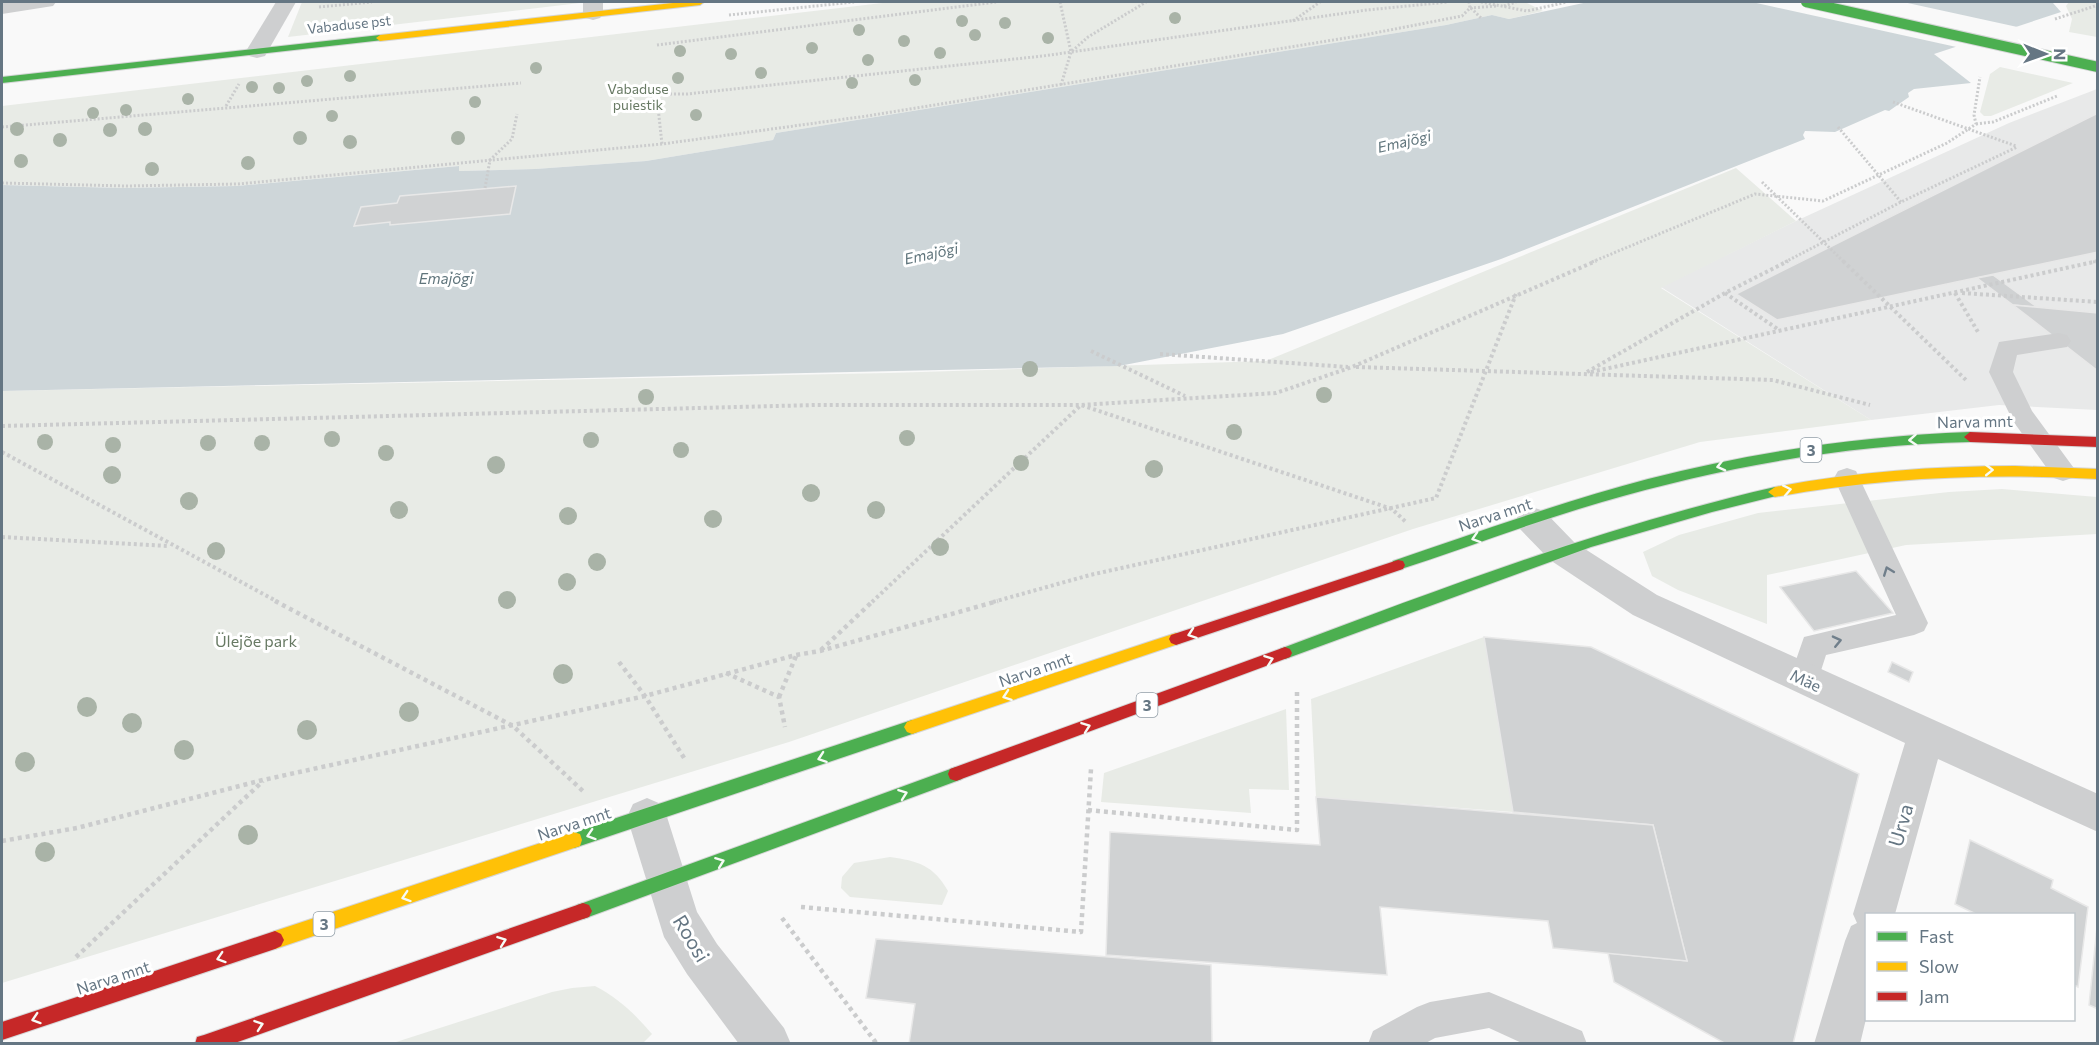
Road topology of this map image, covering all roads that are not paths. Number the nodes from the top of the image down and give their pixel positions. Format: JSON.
{"nodes":[{"id":1,"x":46,"y":2,"type":"edge"},
{"id":2,"x":700,"y":2,"type":"edge"},
{"id":3,"x":1806,"y":2,"type":"edge"},
{"id":4,"x":1851,"y":2,"type":"edge"},
{"id":5,"x":283,"y":6,"type":"edge"},
{"id":6,"x":2,"y":8,"type":"edge"},
{"id":7,"x":593,"y":8,"type":"edge"},
{"id":8,"x":257,"y":51,"type":"junction"},
{"id":9,"x":2097,"y":57,"type":"edge"},
{"id":10,"x":2097,"y":68,"type":"edge"},
{"id":11,"x":2,"y":80,"type":"edge"},
{"id":12,"x":2059,"y":341,"type":"dead end"},
{"id":13,"x":2037,"y":437,"type":"junction"},
{"id":14,"x":2097,"y":442,"type":"edge"},
{"id":15,"x":2063,"y":471,"type":"junction"},
{"id":16,"x":2097,"y":474,"type":"edge"},
{"id":17,"x":1847,"y":478,"type":"junction"},
{"id":18,"x":1532,"y":520,"type":"junction"},
{"id":19,"x":1562,"y":551,"type":"junction"},
{"id":20,"x":1804,"y":680,"type":"junction"},
{"id":21,"x":1926,"y":735,"type":"junction"},
{"id":22,"x":2097,"y":814,"type":"edge"},
{"id":23,"x":647,"y":817,"type":"junction"},
{"id":24,"x":665,"y":882,"type":"junction"},
{"id":25,"x":1875,"y":913,"type":"edge"},
{"id":26,"x":1865,"y":944,"type":"edge"},
{"id":27,"x":2,"y":1031,"type":"edge"},
{"id":28,"x":204,"y":1044,"type":"edge"},
{"id":29,"x":768,"y":1044,"type":"edge"},
{"id":30,"x":1386,"y":1044,"type":"edge"},
{"id":31,"x":1569,"y":1044,"type":"edge"},
{"id":32,"x":1837,"y":1044,"type":"edge"}],
"edges":[{"from":1,"to":6,"type":"street"},
{"from":2,"to":7,"type":"main road","name":"Vabaduse pst"},
{"from":3,"to":10,"type":"main road","bridge":true},
{"from":4,"to":9,"type":"main road"},
{"from":5,"to":8,"type":"street"},
{"from":7,"to":8,"type":"main road","name":"Vabaduse pst"},
{"from":8,"to":11,"type":"main road","name":"Vabaduse pst"},
{"from":12,"to":13,"type":"lane"},
{"from":13,"to":14,"type":"main road","name":"Narva mnt","number":"3"},
{"from":13,"to":15,"type":"lane"},
{"from":13,"to":18,"type":"main road","name":"Narva mnt","number":"3","one_way":true},
{"from":15,"to":16,"type":"main road","number":"3"},
{"from":17,"to":15,"type":"main road","number":"3","one_way":true},
{"from":19,"to":17,"type":"main road","number":"3","one_way":true},
{"from":20,"to":17,"type":"lane","one_way":true},
{"from":18,"to":19,"type":"street","name":"Mäe"},
{"from":18,"to":23,"type":"main road","name":"Narva mnt","number":"3","one_way":true},
{"from":19,"to":20,"type":"street","name":"Mäe"},
{"from":24,"to":19,"type":"main road","number":"3","one_way":true},
{"from":20,"to":21,"type":"street","name":"Mäe"},
{"from":21,"to":22,"type":"street","name":"Mäe"},
{"from":21,"to":25,"type":"street","name":"Urva"},
{"from":23,"to":24,"type":"street","name":"Roosi"},
{"from":23,"to":27,"type":"main road","name":"Narva mnt","number":"3","one_way":true},
{"from":28,"to":24,"type":"main road","number":"3","one_way":true},
{"from":24,"to":29,"type":"street","name":"Roosi"},
{"from":26,"to":32,"type":"street"},
{"from":30,"to":31,"type":"lane"}]}
